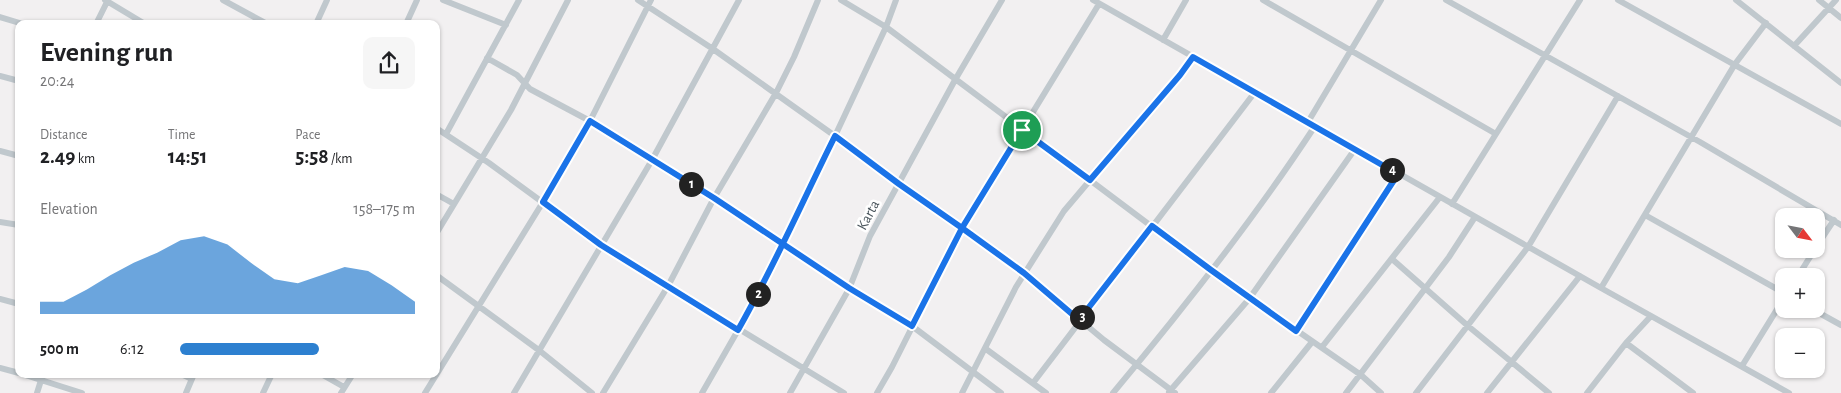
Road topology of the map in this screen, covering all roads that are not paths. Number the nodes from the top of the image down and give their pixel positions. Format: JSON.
{"nodes":[{"id":1,"x":107,"y":0,"type":"edge"},
{"id":2,"x":223,"y":0,"type":"edge"},
{"id":3,"x":327,"y":0,"type":"edge"},
{"id":4,"x":417,"y":0,"type":"edge"},
{"id":5,"x":443,"y":0,"type":"edge"},
{"id":6,"x":519,"y":0,"type":"edge"},
{"id":7,"x":568,"y":0,"type":"edge"},
{"id":8,"x":638,"y":0,"type":"edge"},
{"id":9,"x":740,"y":0,"type":"edge"},
{"id":10,"x":818,"y":0,"type":"edge"},
{"id":11,"x":841,"y":0,"type":"edge"},
{"id":12,"x":896,"y":0,"type":"edge"},
{"id":13,"x":1002,"y":0,"type":"edge"},
{"id":14,"x":1186,"y":0,"type":"edge"},
{"id":15,"x":1263,"y":0,"type":"edge"},
{"id":16,"x":1381,"y":0,"type":"edge"},
{"id":17,"x":1446,"y":0,"type":"edge"},
{"id":18,"x":1580,"y":0,"type":"edge"},
{"id":19,"x":1618,"y":0,"type":"edge"},
{"id":20,"x":1736,"y":0,"type":"edge"},
{"id":21,"x":1819,"y":0,"type":"edge"},
{"id":22,"x":1836,"y":0,"type":"edge"},
{"id":23,"x":1096,"y":2,"type":"edge"},
{"id":24,"x":649,"y":3,"type":"edge"},
{"id":25,"x":1829,"y":8,"type":"junction"},
{"id":26,"x":0,"y":17,"type":"edge"},
{"id":27,"x":1841,"y":18,"type":"edge"},
{"id":28,"x":98,"y":20,"type":"edge"},
{"id":29,"x":139,"y":20,"type":"edge"},
{"id":30,"x":260,"y":20,"type":"edge"},
{"id":31,"x":318,"y":20,"type":"edge"},
{"id":32,"x":408,"y":20,"type":"edge"},
{"id":33,"x":15,"y":22,"type":"edge"},
{"id":34,"x":1766,"y":23,"type":"junction"},
{"id":35,"x":506,"y":25,"type":"junction"},
{"id":36,"x":886,"y":28,"type":"junction"},
{"id":37,"x":1163,"y":40,"type":"junction"},
{"id":38,"x":1794,"y":46,"type":"junction"},
{"id":39,"x":714,"y":49,"type":"junction"},
{"id":40,"x":1351,"y":50,"type":"junction"},
{"id":41,"x":1545,"y":55,"type":"junction"},
{"id":42,"x":1193,"y":57,"type":"junction"},
{"id":43,"x":487,"y":58,"type":"junction"},
{"id":44,"x":1735,"y":64,"type":"junction"},
{"id":45,"x":0,"y":76,"type":"edge"},
{"id":46,"x":15,"y":80,"type":"edge"},
{"id":47,"x":955,"y":80,"type":"junction"},
{"id":48,"x":524,"y":82,"type":"junction"},
{"id":49,"x":1841,"y":83,"type":"edge"},
{"id":50,"x":776,"y":92,"type":"junction"},
{"id":51,"x":1255,"y":92,"type":"junction"},
{"id":52,"x":1618,"y":96,"type":"junction"},
{"id":53,"x":590,"y":121,"type":"junction"},
{"id":54,"x":1308,"y":122,"type":"junction"},
{"id":55,"x":1841,"y":124,"type":"edge"},
{"id":56,"x":1315,"y":126,"type":"junction"},
{"id":57,"x":440,"y":130,"type":"edge"},
{"id":58,"x":1022,"y":130,"type":"junction"},
{"id":59,"x":446,"y":134,"type":"junction"},
{"id":60,"x":1496,"y":134,"type":"junction"},
{"id":61,"x":835,"y":136,"type":"junction"},
{"id":62,"x":1692,"y":138,"type":"junction"},
{"id":63,"x":1355,"y":149,"type":"junction"},
{"id":64,"x":0,"y":151,"type":"edge"},
{"id":65,"x":15,"y":155,"type":"edge"},
{"id":66,"x":482,"y":158,"type":"junction"},
{"id":67,"x":652,"y":160,"type":"junction"},
{"id":68,"x":1398,"y":174,"type":"junction"},
{"id":69,"x":1090,"y":180,"type":"junction"},
{"id":70,"x":899,"y":184,"type":"junction"},
{"id":71,"x":440,"y":196,"type":"edge"},
{"id":72,"x":1440,"y":197,"type":"junction"},
{"id":73,"x":714,"y":198,"type":"junction"},
{"id":74,"x":543,"y":202,"type":"junction"},
{"id":75,"x":454,"y":204,"type":"junction"},
{"id":76,"x":1452,"y":204,"type":"junction"},
{"id":77,"x":1645,"y":215,"type":"junction"},
{"id":78,"x":1475,"y":217,"type":"junction"},
{"id":79,"x":1834,"y":220,"type":"junction"},
{"id":80,"x":0,"y":222,"type":"edge"},
{"id":81,"x":15,"y":224,"type":"edge"},
{"id":82,"x":1841,"y":225,"type":"edge"},
{"id":83,"x":1152,"y":226,"type":"junction"},
{"id":84,"x":440,"y":227,"type":"edge"},
{"id":85,"x":962,"y":228,"type":"junction"},
{"id":86,"x":1825,"y":234,"type":"edge"},
{"id":87,"x":782,"y":243,"type":"junction"},
{"id":88,"x":601,"y":245,"type":"junction"},
{"id":89,"x":1528,"y":247,"type":"junction"},
{"id":90,"x":1392,"y":259,"type":"junction"},
{"id":91,"x":1211,"y":270,"type":"junction"},
{"id":92,"x":1024,"y":273,"type":"junction"},
{"id":93,"x":1580,"y":276,"type":"junction"},
{"id":94,"x":440,"y":279,"type":"edge"},
{"id":95,"x":668,"y":286,"type":"junction"},
{"id":96,"x":849,"y":288,"type":"junction"},
{"id":97,"x":1426,"y":288,"type":"junction"},
{"id":98,"x":1601,"y":288,"type":"junction"},
{"id":99,"x":1775,"y":288,"type":"edge"},
{"id":100,"x":1249,"y":298,"type":"junction"},
{"id":101,"x":0,"y":299,"type":"edge"},
{"id":102,"x":15,"y":303,"type":"edge"},
{"id":103,"x":479,"y":307,"type":"junction"},
{"id":104,"x":1775,"y":313,"type":"edge"},
{"id":105,"x":1651,"y":316,"type":"junction"},
{"id":106,"x":1825,"y":316,"type":"edge"},
{"id":107,"x":1079,"y":320,"type":"junction"},
{"id":108,"x":1841,"y":325,"type":"edge"},
{"id":109,"x":912,"y":326,"type":"junction"},
{"id":110,"x":1468,"y":326,"type":"junction"},
{"id":111,"x":738,"y":330,"type":"junction"},
{"id":112,"x":1296,"y":331,"type":"junction"},
{"id":113,"x":1312,"y":342,"type":"junction"},
{"id":114,"x":1626,"y":343,"type":"junction"},
{"id":115,"x":1322,"y":347,"type":"junction"},
{"id":116,"x":986,"y":349,"type":"junction"},
{"id":117,"x":540,"y":351,"type":"junction"},
{"id":118,"x":1511,"y":362,"type":"junction"},
{"id":119,"x":1137,"y":364,"type":"junction"},
{"id":120,"x":1742,"y":366,"type":"junction"},
{"id":121,"x":0,"y":368,"type":"edge"},
{"id":122,"x":440,"y":369,"type":"edge"},
{"id":123,"x":804,"y":369,"type":"junction"},
{"id":124,"x":974,"y":371,"type":"junction"},
{"id":125,"x":15,"y":372,"type":"edge"},
{"id":126,"x":1361,"y":375,"type":"junction"},
{"id":127,"x":42,"y":378,"type":"edge"},
{"id":128,"x":44,"y":378,"type":"edge"},
{"id":129,"x":192,"y":378,"type":"edge"},
{"id":130,"x":270,"y":378,"type":"edge"},
{"id":131,"x":326,"y":378,"type":"edge"},
{"id":132,"x":350,"y":378,"type":"edge"},
{"id":133,"x":434,"y":378,"type":"edge"},
{"id":134,"x":1033,"y":383,"type":"junction"},
{"id":135,"x":342,"y":390,"type":"edge"},
{"id":136,"x":1171,"y":392,"type":"edge"},
{"id":137,"x":1589,"y":392,"type":"edge"},
{"id":138,"x":36,"y":393,"type":"edge"},
{"id":139,"x":82,"y":393,"type":"edge"},
{"id":140,"x":186,"y":393,"type":"edge"},
{"id":141,"x":263,"y":393,"type":"edge"},
{"id":142,"x":425,"y":393,"type":"edge"},
{"id":143,"x":514,"y":393,"type":"edge"},
{"id":144,"x":592,"y":393,"type":"edge"},
{"id":145,"x":603,"y":393,"type":"edge"},
{"id":146,"x":702,"y":393,"type":"edge"},
{"id":147,"x":790,"y":393,"type":"edge"},
{"id":148,"x":844,"y":393,"type":"edge"},
{"id":149,"x":877,"y":393,"type":"edge"},
{"id":150,"x":962,"y":393,"type":"edge"},
{"id":151,"x":1001,"y":393,"type":"edge"},
{"id":152,"x":1046,"y":393,"type":"edge"},
{"id":153,"x":1113,"y":393,"type":"edge"},
{"id":154,"x":1271,"y":393,"type":"edge"},
{"id":155,"x":1346,"y":393,"type":"edge"},
{"id":156,"x":1381,"y":393,"type":"edge"},
{"id":157,"x":1416,"y":393,"type":"edge"},
{"id":158,"x":1487,"y":393,"type":"edge"},
{"id":159,"x":1549,"y":393,"type":"edge"},
{"id":160,"x":1693,"y":393,"type":"edge"},
{"id":161,"x":1790,"y":393,"type":"edge"}],
"edges":[{"from":1,"to":28,"type":"street"},
{"from":1,"to":29,"type":"street"},
{"from":2,"to":30,"type":"street"},
{"from":3,"to":31,"type":"street"},
{"from":4,"to":32,"type":"street"},
{"from":5,"to":35,"type":"street"},
{"from":6,"to":35,"type":"street"},
{"from":7,"to":48,"type":"street"},
{"from":8,"to":24,"type":"street"},
{"from":9,"to":39,"type":"street"},
{"from":10,"to":50,"type":"street"},
{"from":11,"to":36,"type":"street"},
{"from":12,"to":36,"type":"street"},
{"from":13,"to":47,"type":"street","name":"Karta"},
{"from":14,"to":37,"type":"street"},
{"from":15,"to":40,"type":"street"},
{"from":16,"to":40,"type":"street"},
{"from":17,"to":41,"type":"street"},
{"from":18,"to":41,"type":"street"},
{"from":19,"to":44,"type":"street"},
{"from":20,"to":34,"type":"street"},
{"from":21,"to":25,"type":"street"},
{"from":22,"to":25,"type":"street"},
{"from":23,"to":37,"type":"street"},
{"from":23,"to":58,"type":"street"},
{"from":24,"to":39,"type":"street"},
{"from":24,"to":53,"type":"street"},
{"from":25,"to":27,"type":"street"},
{"from":25,"to":38,"type":"street"},
{"from":26,"to":33,"type":"street"},
{"from":34,"to":38,"type":"street"},
{"from":34,"to":44,"type":"street"},
{"from":35,"to":43,"type":"street"},
{"from":36,"to":47,"type":"street"},
{"from":36,"to":61,"type":"street"},
{"from":37,"to":42,"type":"street"},
{"from":38,"to":49,"type":"street"},
{"from":39,"to":50,"type":"street"},
{"from":39,"to":67,"type":"street"},
{"from":40,"to":54,"type":"street"},
{"from":40,"to":60,"type":"street"},
{"from":41,"to":52,"type":"street"},
{"from":41,"to":60,"type":"street"},
{"from":42,"to":51,"type":"street"},
{"from":42,"to":69,"type":"street"},
{"from":43,"to":48,"type":"street"},
{"from":43,"to":59,"type":"street"},
{"from":44,"to":55,"type":"street"},
{"from":44,"to":62,"type":"street"},
{"from":45,"to":46,"type":"street"},
{"from":47,"to":58,"type":"street"},
{"from":47,"to":70,"type":"street","name":"Karta"},
{"from":48,"to":53,"type":"street"},
{"from":48,"to":66,"type":"street"},
{"from":50,"to":61,"type":"street"},
{"from":50,"to":73,"type":"street"},
{"from":51,"to":54,"type":"street"},
{"from":51,"to":83,"type":"street"},
{"from":52,"to":62,"type":"street"},
{"from":52,"to":89,"type":"street"},
{"from":53,"to":67,"type":"street"},
{"from":53,"to":74,"type":"street"},
{"from":54,"to":56,"type":"street"},
{"from":56,"to":63,"type":"street"},
{"from":56,"to":91,"type":"street"},
{"from":57,"to":59,"type":"street"},
{"from":58,"to":69,"type":"street"},
{"from":58,"to":85,"type":"street"},
{"from":59,"to":66,"type":"street"},
{"from":60,"to":76,"type":"street"},
{"from":61,"to":70,"type":"street"},
{"from":61,"to":87,"type":"street"},
{"from":62,"to":77,"type":"street"},
{"from":62,"to":79,"type":"street"},
{"from":63,"to":68,"type":"street"},
{"from":63,"to":100,"type":"street"},
{"from":64,"to":65,"type":"street"},
{"from":66,"to":74,"type":"street"},
{"from":66,"to":75,"type":"street"},
{"from":67,"to":73,"type":"street"},
{"from":67,"to":88,"type":"street"},
{"from":68,"to":72,"type":"street"},
{"from":68,"to":112,"type":"street"},
{"from":69,"to":83,"type":"street"},
{"from":69,"to":92,"type":"street"},
{"from":70,"to":85,"type":"street"},
{"from":70,"to":96,"type":"street","name":"Karta"},
{"from":71,"to":75,"type":"street"},
{"from":72,"to":76,"type":"street"},
{"from":72,"to":90,"type":"street"},
{"from":73,"to":87,"type":"street"},
{"from":73,"to":95,"type":"street"},
{"from":74,"to":88,"type":"street"},
{"from":74,"to":103,"type":"street"},
{"from":75,"to":84,"type":"street"},
{"from":76,"to":78,"type":"street"},
{"from":77,"to":98,"type":"street"},
{"from":77,"to":99,"type":"street"},
{"from":78,"to":89,"type":"street"},
{"from":78,"to":97,"type":"street"},
{"from":79,"to":82,"type":"street"},
{"from":79,"to":86,"type":"street"},
{"from":80,"to":81,"type":"street"},
{"from":83,"to":91,"type":"street"},
{"from":83,"to":107,"type":"street"},
{"from":85,"to":92,"type":"street"},
{"from":85,"to":109,"type":"street"},
{"from":87,"to":96,"type":"street"},
{"from":87,"to":111,"type":"street"},
{"from":88,"to":95,"type":"street"},
{"from":88,"to":117,"type":"street"},
{"from":89,"to":93,"type":"street"},
{"from":89,"to":110,"type":"street"},
{"from":90,"to":97,"type":"street"},
{"from":90,"to":115,"type":"street"},
{"from":91,"to":100,"type":"street"},
{"from":91,"to":119,"type":"street"},
{"from":92,"to":107,"type":"street"},
{"from":92,"to":116,"type":"street"},
{"from":93,"to":98,"type":"street"},
{"from":93,"to":118,"type":"street"},
{"from":94,"to":103,"type":"street"},
{"from":95,"to":111,"type":"street"},
{"from":95,"to":145,"type":"street"},
{"from":96,"to":109,"type":"street"},
{"from":96,"to":123,"type":"street","name":"Karta"},
{"from":97,"to":110,"type":"street"},
{"from":97,"to":126,"type":"street"},
{"from":98,"to":105,"type":"street"},
{"from":100,"to":112,"type":"street"},
{"from":100,"to":136,"type":"street"},
{"from":101,"to":102,"type":"street"},
{"from":103,"to":117,"type":"street"},
{"from":103,"to":122,"type":"street"},
{"from":104,"to":120,"type":"street"},
{"from":105,"to":114,"type":"street"},
{"from":105,"to":120,"type":"street"},
{"from":106,"to":108,"type":"street"},
{"from":107,"to":119,"type":"street"},
{"from":107,"to":134,"type":"street"},
{"from":109,"to":124,"type":"street"},
{"from":109,"to":149,"type":"street"},
{"from":110,"to":118,"type":"street"},
{"from":110,"to":157,"type":"street"},
{"from":111,"to":123,"type":"street"},
{"from":111,"to":146,"type":"street"},
{"from":112,"to":113,"type":"street"},
{"from":113,"to":115,"type":"street"},
{"from":113,"to":154,"type":"street"},
{"from":114,"to":137,"type":"street"},
{"from":114,"to":160,"type":"street"},
{"from":115,"to":126,"type":"street"},
{"from":116,"to":124,"type":"street"},
{"from":116,"to":134,"type":"street"},
{"from":117,"to":143,"type":"street"},
{"from":117,"to":144,"type":"street"},
{"from":118,"to":158,"type":"street"},
{"from":118,"to":159,"type":"street"},
{"from":119,"to":136,"type":"street"},
{"from":119,"to":153,"type":"street"},
{"from":120,"to":161,"type":"street"},
{"from":121,"to":125,"type":"street"},
{"from":123,"to":147,"type":"street","name":"Karta"},
{"from":123,"to":148,"type":"street"},
{"from":124,"to":150,"type":"street"},
{"from":124,"to":151,"type":"street"},
{"from":126,"to":155,"type":"street"},
{"from":126,"to":156,"type":"street"},
{"from":127,"to":138,"type":"street"},
{"from":128,"to":139,"type":"street"},
{"from":129,"to":140,"type":"street"},
{"from":130,"to":141,"type":"street"},
{"from":131,"to":135,"type":"street"},
{"from":132,"to":135,"type":"street"},
{"from":133,"to":142,"type":"street"},
{"from":134,"to":152,"type":"street"}]}
